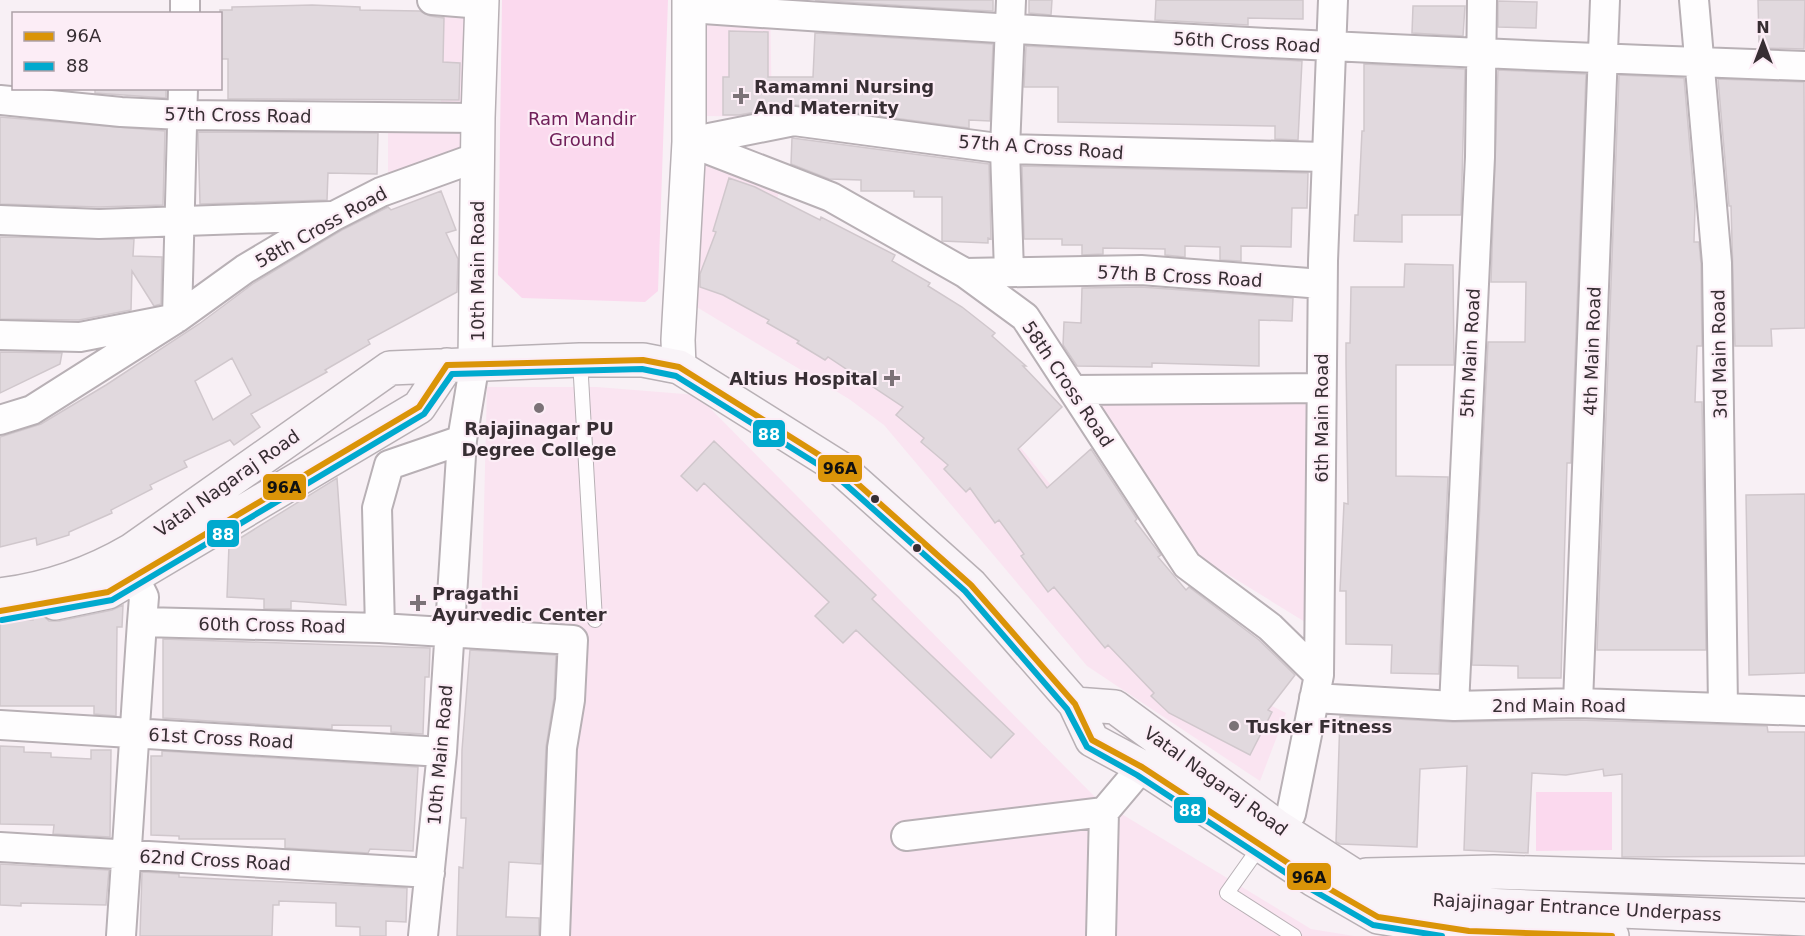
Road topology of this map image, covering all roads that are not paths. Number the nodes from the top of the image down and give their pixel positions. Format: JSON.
{"nodes":[{"id":1,"x":432,"y":0,"type":"edge"},
{"id":2,"x":1011,"y":0,"type":"edge"},
{"id":3,"x":1333,"y":0,"type":"edge"},
{"id":4,"x":1482,"y":0,"type":"edge"},
{"id":5,"x":1605,"y":0,"type":"edge"},
{"id":6,"x":1694,"y":0,"type":"edge"},
{"id":7,"x":482,"y":2,"type":"edge"},
{"id":8,"x":689,"y":4,"type":"edge"},
{"id":9,"x":1009,"y":30,"type":"junction"},
{"id":10,"x":1329,"y":46,"type":"junction"},
{"id":11,"x":1481,"y":54,"type":"junction"},
{"id":12,"x":1603,"y":58,"type":"junction"},
{"id":13,"x":1698,"y":62,"type":"junction"},
{"id":14,"x":1805,"y":66,"type":"edge"},
{"id":15,"x":0,"y":100,"type":"edge"},
{"id":16,"x":183,"y":102,"type":"edge"},
{"id":17,"x":477,"y":118,"type":"junction"},
{"id":18,"x":689,"y":142,"type":"junction"},
{"id":19,"x":1005,"y":148,"type":"junction"},
{"id":20,"x":477,"y":157,"type":"junction"},
{"id":21,"x":1325,"y":157,"type":"junction"},
{"id":22,"x":334,"y":216,"type":"junction"},
{"id":23,"x":0,"y":220,"type":"edge"},
{"id":24,"x":179,"y":220,"type":"junction"},
{"id":25,"x":1009,"y":272,"type":"junction"},
{"id":26,"x":965,"y":273,"type":"junction"},
{"id":27,"x":1322,"y":284,"type":"junction"},
{"id":28,"x":177,"y":318,"type":"junction"},
{"id":29,"x":0,"y":335,"type":"edge"},
{"id":30,"x":580,"y":360,"type":"junction"},
{"id":31,"x":461,"y":364,"type":"junction"},
{"id":32,"x":679,"y":367,"type":"junction"},
{"id":33,"x":1321,"y":388,"type":"junction"},
{"id":34,"x":1073,"y":390,"type":"junction"},
{"id":35,"x":0,"y":420,"type":"edge"},
{"id":36,"x":462,"y":440,"type":"junction"},
{"id":37,"x":134,"y":577,"type":"junction"},
{"id":38,"x":0,"y":595,"type":"edge"},
{"id":39,"x":0,"y":611,"type":"edge"},
{"id":40,"x":595,"y":620,"type":"dead end"},
{"id":41,"x":142,"y":622,"type":"junction"},
{"id":42,"x":380,"y":628,"type":"junction"},
{"id":43,"x":450,"y":632,"type":"junction"},
{"id":44,"x":1316,"y":687,"type":"junction"},
{"id":45,"x":1578,"y":703,"type":"junction"},
{"id":46,"x":1075,"y":704,"type":"junction"},
{"id":47,"x":1454,"y":706,"type":"junction"},
{"id":48,"x":1723,"y":708,"type":"junction"},
{"id":49,"x":1805,"y":711,"type":"edge"},
{"id":50,"x":0,"y":724,"type":"edge"},
{"id":51,"x":134,"y":733,"type":"junction"},
{"id":52,"x":442,"y":752,"type":"junction"},
{"id":53,"x":1142,"y":766,"type":"junction"},
{"id":54,"x":1104,"y":812,"type":"junction"},
{"id":55,"x":906,"y":836,"type":"dead end"},
{"id":56,"x":1269,"y":836,"type":"junction"},
{"id":57,"x":0,"y":847,"type":"edge"},
{"id":58,"x":126,"y":855,"type":"junction"},
{"id":59,"x":430,"y":873,"type":"junction"},
{"id":60,"x":1353,"y":875,"type":"junction"},
{"id":61,"x":1805,"y":881,"type":"edge"},
{"id":62,"x":1378,"y":917,"type":"joint"},
{"id":63,"x":1805,"y":919,"type":"edge"},
{"id":64,"x":121,"y":936,"type":"edge"},
{"id":65,"x":423,"y":936,"type":"edge"},
{"id":66,"x":555,"y":936,"type":"edge"},
{"id":67,"x":1101,"y":936,"type":"edge"},
{"id":68,"x":1294,"y":936,"type":"edge"},
{"id":69,"x":1612,"y":936,"type":"edge"}],
"edges":[{"from":1,"to":7,"type":"street"},
{"from":2,"to":9,"type":"street"},
{"from":3,"to":10,"type":"street","name":"6th Main Road"},
{"from":4,"to":11,"type":"street","name":"5th Main Road"},
{"from":5,"to":12,"type":"street","name":"4th Main Road"},
{"from":6,"to":13,"type":"street","name":"3rd Main Road"},
{"from":7,"to":17,"type":"street","name":"10th Main Road"},
{"from":8,"to":9,"type":"street","name":"56th Cross Road"},
{"from":8,"to":18,"type":"street"},
{"from":9,"to":10,"type":"street","name":"56th Cross Road"},
{"from":9,"to":19,"type":"street"},
{"from":10,"to":11,"type":"street","name":"56th Cross Road"},
{"from":10,"to":21,"type":"street","name":"6th Main Road"},
{"from":11,"to":12,"type":"street","name":"56th Cross Road"},
{"from":11,"to":47,"type":"street","name":"5th Main Road"},
{"from":12,"to":13,"type":"street","name":"56th Cross Road"},
{"from":12,"to":45,"type":"street","name":"4th Main Road"},
{"from":13,"to":14,"type":"street","name":"56th Cross Road"},
{"from":13,"to":48,"type":"street","name":"3rd Main Road"},
{"from":15,"to":16,"type":"street","name":"57th Cross Road"},
{"from":16,"to":17,"type":"street","name":"57th Cross Road"},
{"from":16,"to":24,"type":"street"},
{"from":17,"to":20,"type":"street","name":"10th Main Road"},
{"from":18,"to":19,"type":"street","name":"57th A Cross Road"},
{"from":18,"to":26,"type":"street","name":"58th Cross Road"},
{"from":18,"to":32,"type":"street"},
{"from":19,"to":21,"type":"street","name":"57th A Cross Road"},
{"from":19,"to":25,"type":"street"},
{"from":20,"to":22,"type":"street","name":"58th Cross Road"},
{"from":20,"to":31,"type":"street","name":"10th Main Road"},
{"from":21,"to":27,"type":"street","name":"6th Main Road"},
{"from":22,"to":24,"type":"street"},
{"from":22,"to":28,"type":"street","name":"58th Cross Road"},
{"from":23,"to":24,"type":"street"},
{"from":24,"to":28,"type":"street"},
{"from":25,"to":26,"type":"street","name":"57th B Cross Road"},
{"from":25,"to":27,"type":"street","name":"57th B Cross Road"},
{"from":26,"to":34,"type":"street","name":"58th Cross Road"},
{"from":27,"to":33,"type":"street","name":"6th Main Road"},
{"from":28,"to":29,"type":"street"},
{"from":28,"to":35,"type":"street","name":"58th Cross Road"},
{"from":30,"to":31,"type":"main road","name":"Vatal Nagaraj Road"},
{"from":30,"to":32,"type":"main road","name":"Vatal Nagaraj Road"},
{"from":30,"to":40,"type":"lane"},
{"from":31,"to":36,"type":"street","name":"10th Main Road"},
{"from":31,"to":37,"type":"main road","name":"Vatal Nagaraj Road"},
{"from":31,"to":38,"type":"main road","name":"Vatal Nagaraj Road"},
{"from":32,"to":46,"type":"main road","name":"Vatal Nagaraj Road"},
{"from":33,"to":34,"type":"street"},
{"from":33,"to":44,"type":"street","name":"6th Main Road"},
{"from":34,"to":44,"type":"street","name":"58th Cross Road"},
{"from":36,"to":42,"type":"street"},
{"from":36,"to":43,"type":"street","name":"10th Main Road"},
{"from":37,"to":39,"type":"main road","name":"Vatal Nagaraj Road"},
{"from":37,"to":41,"type":"street"},
{"from":41,"to":42,"type":"street","name":"60th Cross Road"},
{"from":41,"to":51,"type":"street"},
{"from":42,"to":43,"type":"street","name":"60th Cross Road"},
{"from":43,"to":52,"type":"street","name":"10th Main Road"},
{"from":43,"to":66,"type":"street","name":"60th Cross Road"},
{"from":44,"to":47,"type":"street","name":"2nd Main Road"},
{"from":44,"to":56,"type":"street","name":"6th Main Road"},
{"from":45,"to":47,"type":"street","name":"2nd Main Road"},
{"from":45,"to":48,"type":"street","name":"2nd Main Road"},
{"from":46,"to":53,"type":"main road","name":"Vatal Nagaraj Road"},
{"from":46,"to":56,"type":"main road","name":"Vatal Nagaraj Road"},
{"from":48,"to":49,"type":"street","name":"2nd Main Road"},
{"from":50,"to":51,"type":"street","name":"61st Cross Road"},
{"from":51,"to":52,"type":"street","name":"61st Cross Road"},
{"from":51,"to":58,"type":"street"},
{"from":52,"to":59,"type":"street","name":"10th Main Road"},
{"from":53,"to":54,"type":"street"},
{"from":53,"to":56,"type":"main road","name":"Vatal Nagaraj Road"},
{"from":54,"to":55,"type":"street"},
{"from":54,"to":67,"type":"street"},
{"from":56,"to":60,"type":"main road","name":"Vatal Nagaraj Road"},
{"from":56,"to":62,"type":"main road","name":"Vatal Nagaraj Road"},
{"from":56,"to":68,"type":"lane"},
{"from":57,"to":58,"type":"street","name":"62nd Cross Road"},
{"from":58,"to":59,"type":"street","name":"62nd Cross Road"},
{"from":58,"to":64,"type":"street"},
{"from":59,"to":65,"type":"street","name":"10th Main Road"},
{"from":60,"to":61,"type":"main road"},
{"from":60,"to":63,"type":"main road","name":"Rajajinagar Entrance Underpass"},
{"from":62,"to":69,"type":"main road","name":"Rajajinagar Entrance Underpass"}]}
